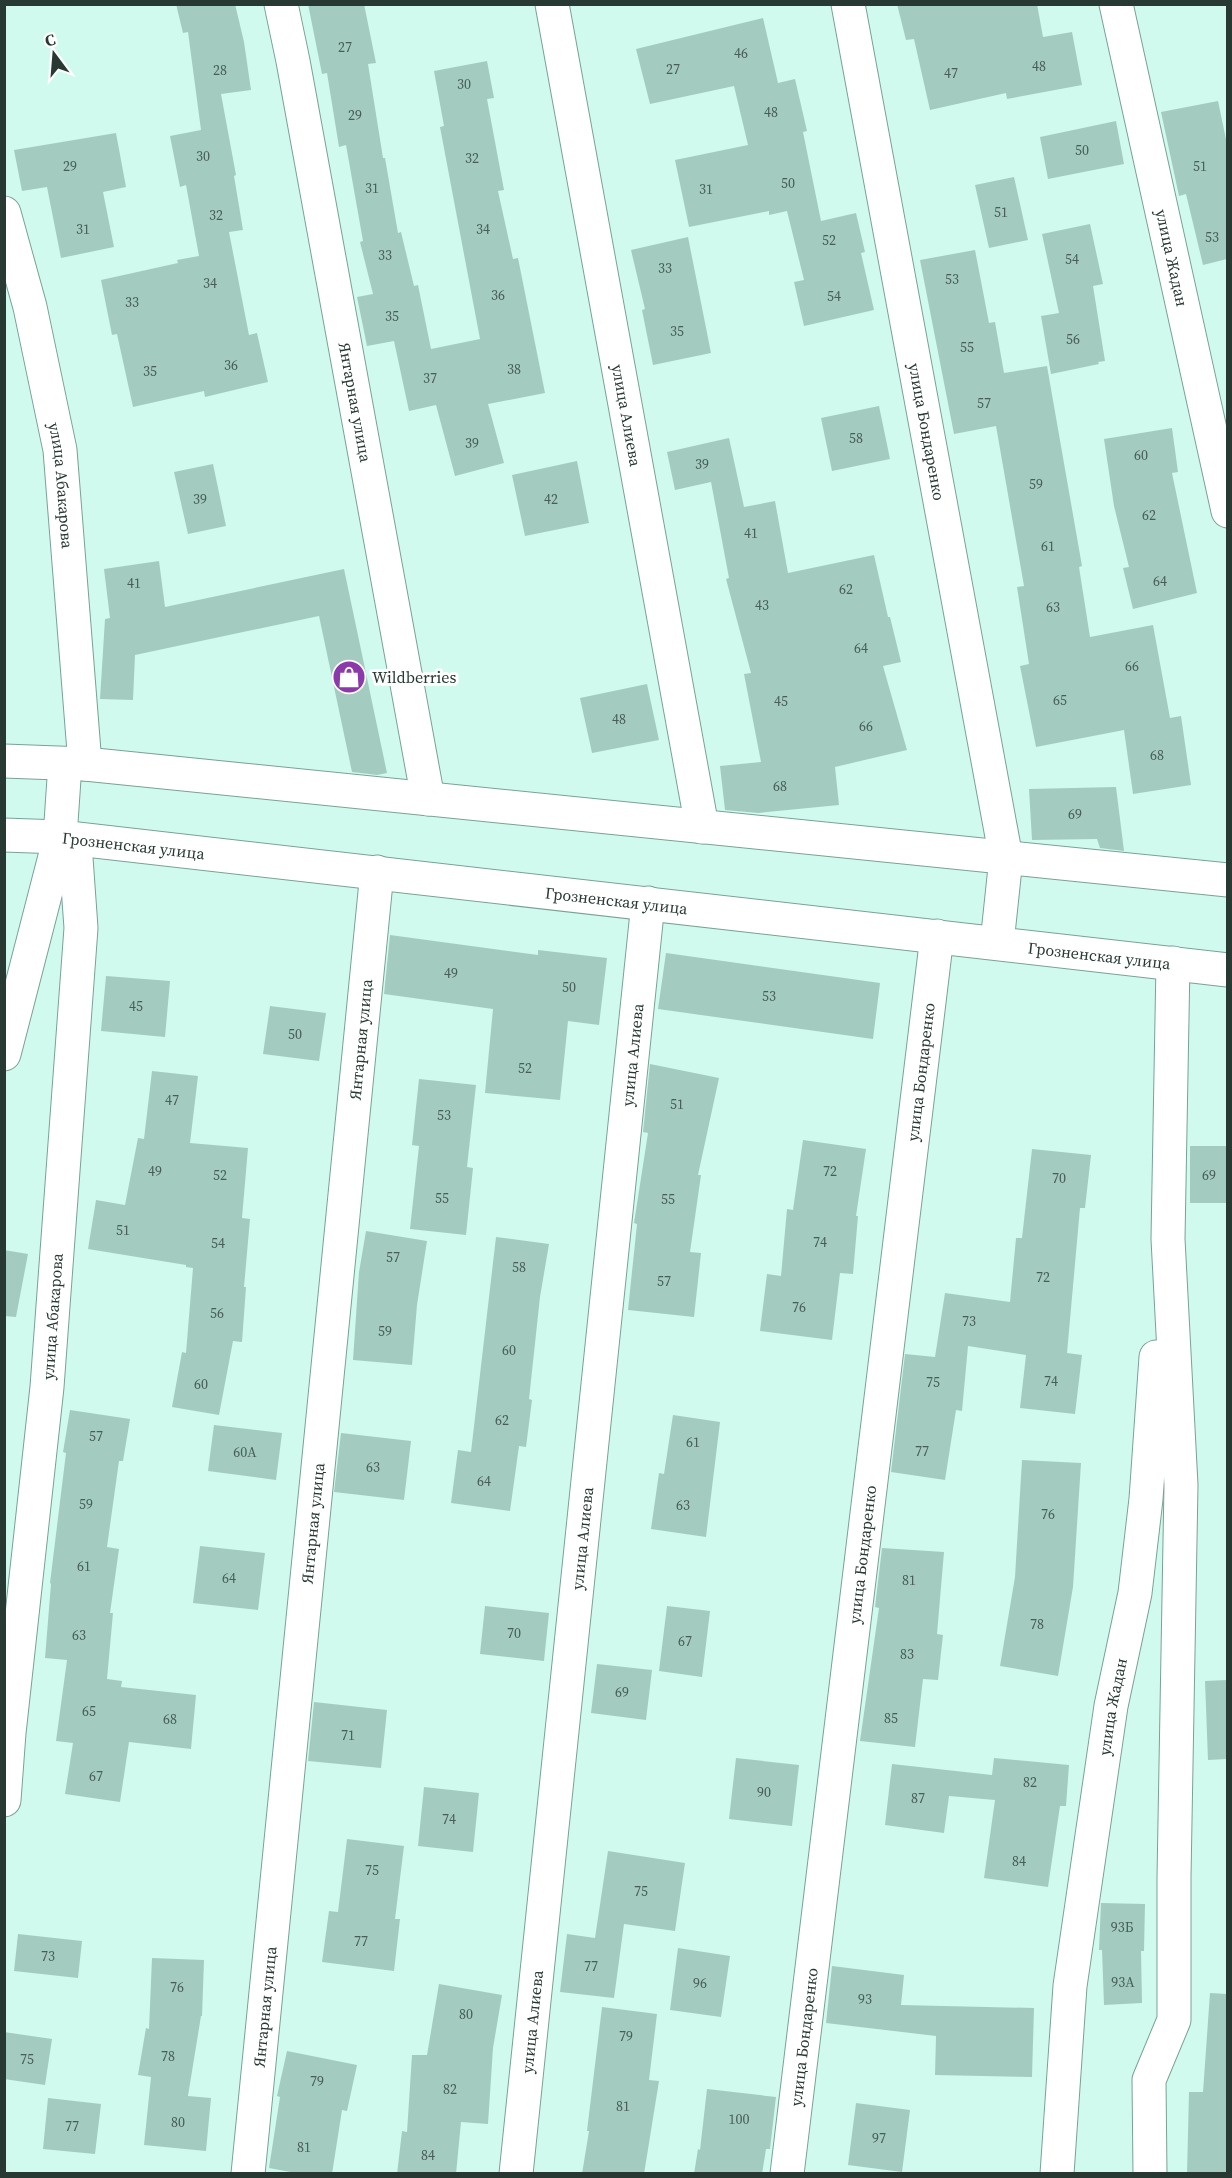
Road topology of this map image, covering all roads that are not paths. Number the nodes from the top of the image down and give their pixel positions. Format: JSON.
{"nodes":[{"id":1,"x":281,"y":4,"type":"edge"},
{"id":2,"x":552,"y":4,"type":"edge"},
{"id":3,"x":849,"y":4,"type":"edge"},
{"id":4,"x":1116,"y":4,"type":"edge"},
{"id":5,"x":4,"y":213,"type":"edge"},
{"id":6,"x":1227,"y":512,"type":"edge"},
{"id":7,"x":4,"y":761,"type":"edge"},
{"id":8,"x":75,"y":764,"type":"junction"},
{"id":9,"x":428,"y":799,"type":"junction"},
{"id":10,"x":702,"y":827,"type":"junction"},
{"id":11,"x":4,"y":836,"type":"edge"},
{"id":12,"x":60,"y":837,"type":"junction"},
{"id":13,"x":1006,"y":858,"type":"junction"},
{"id":14,"x":377,"y":872,"type":"junction"},
{"id":15,"x":1227,"y":880,"type":"edge"},
{"id":16,"x":648,"y":903,"type":"junction"},
{"id":17,"x":937,"y":936,"type":"junction"},
{"id":18,"x":997,"y":943,"type":"junction"},
{"id":19,"x":1173,"y":963,"type":"junction"},
{"id":20,"x":1227,"y":970,"type":"edge"},
{"id":21,"x":4,"y":1054,"type":"edge"},
{"id":22,"x":1168,"y":1239,"type":"junction"},
{"id":23,"x":4,"y":1800,"type":"edge"},
{"id":24,"x":248,"y":2174,"type":"edge"},
{"id":25,"x":516,"y":2174,"type":"edge"},
{"id":26,"x":787,"y":2174,"type":"edge"},
{"id":27,"x":1057,"y":2174,"type":"edge"},
{"id":28,"x":1150,"y":2174,"type":"edge"}],
"edges":[{"from":1,"to":9,"type":"street","name":"Янтарная улица"},
{"from":2,"to":10,"type":"street","name":"улица Алиева"},
{"from":3,"to":13,"type":"street","name":"улица Бондаренко"},
{"from":4,"to":6,"type":"street","name":"улица Жадан"},
{"from":5,"to":8,"type":"street","name":"улица Абакарова"},
{"from":7,"to":8,"type":"street"},
{"from":8,"to":9,"type":"street"},
{"from":8,"to":12,"type":"street","name":"улица Абакарова"},
{"from":9,"to":10,"type":"street"},
{"from":10,"to":13,"type":"street"},
{"from":11,"to":12,"type":"street","name":"Грозненская улица"},
{"from":12,"to":14,"type":"street","name":"Грозненская улица"},
{"from":12,"to":21,"type":"street","name":"улица Абакарова"},
{"from":12,"to":23,"type":"street","name":"улица Абакарова"},
{"from":13,"to":15,"type":"street"},
{"from":13,"to":18,"type":"street","name":"улица Бондаренко"},
{"from":14,"to":16,"type":"street","name":"Грозненская улица"},
{"from":14,"to":24,"type":"street","name":"Янтарная улица"},
{"from":16,"to":17,"type":"street","name":"Грозненская улица"},
{"from":16,"to":25,"type":"street","name":"улица Алиева"},
{"from":17,"to":18,"type":"street","name":"Грозненская улица"},
{"from":17,"to":26,"type":"street","name":"улица Бондаренко"},
{"from":18,"to":19,"type":"street","name":"Грозненская улица"},
{"from":19,"to":20,"type":"street","name":"Грозненская улица"},
{"from":19,"to":22,"type":"street"},
{"from":22,"to":27,"type":"street","name":"улица Жадан"},
{"from":22,"to":28,"type":"street"}]}
